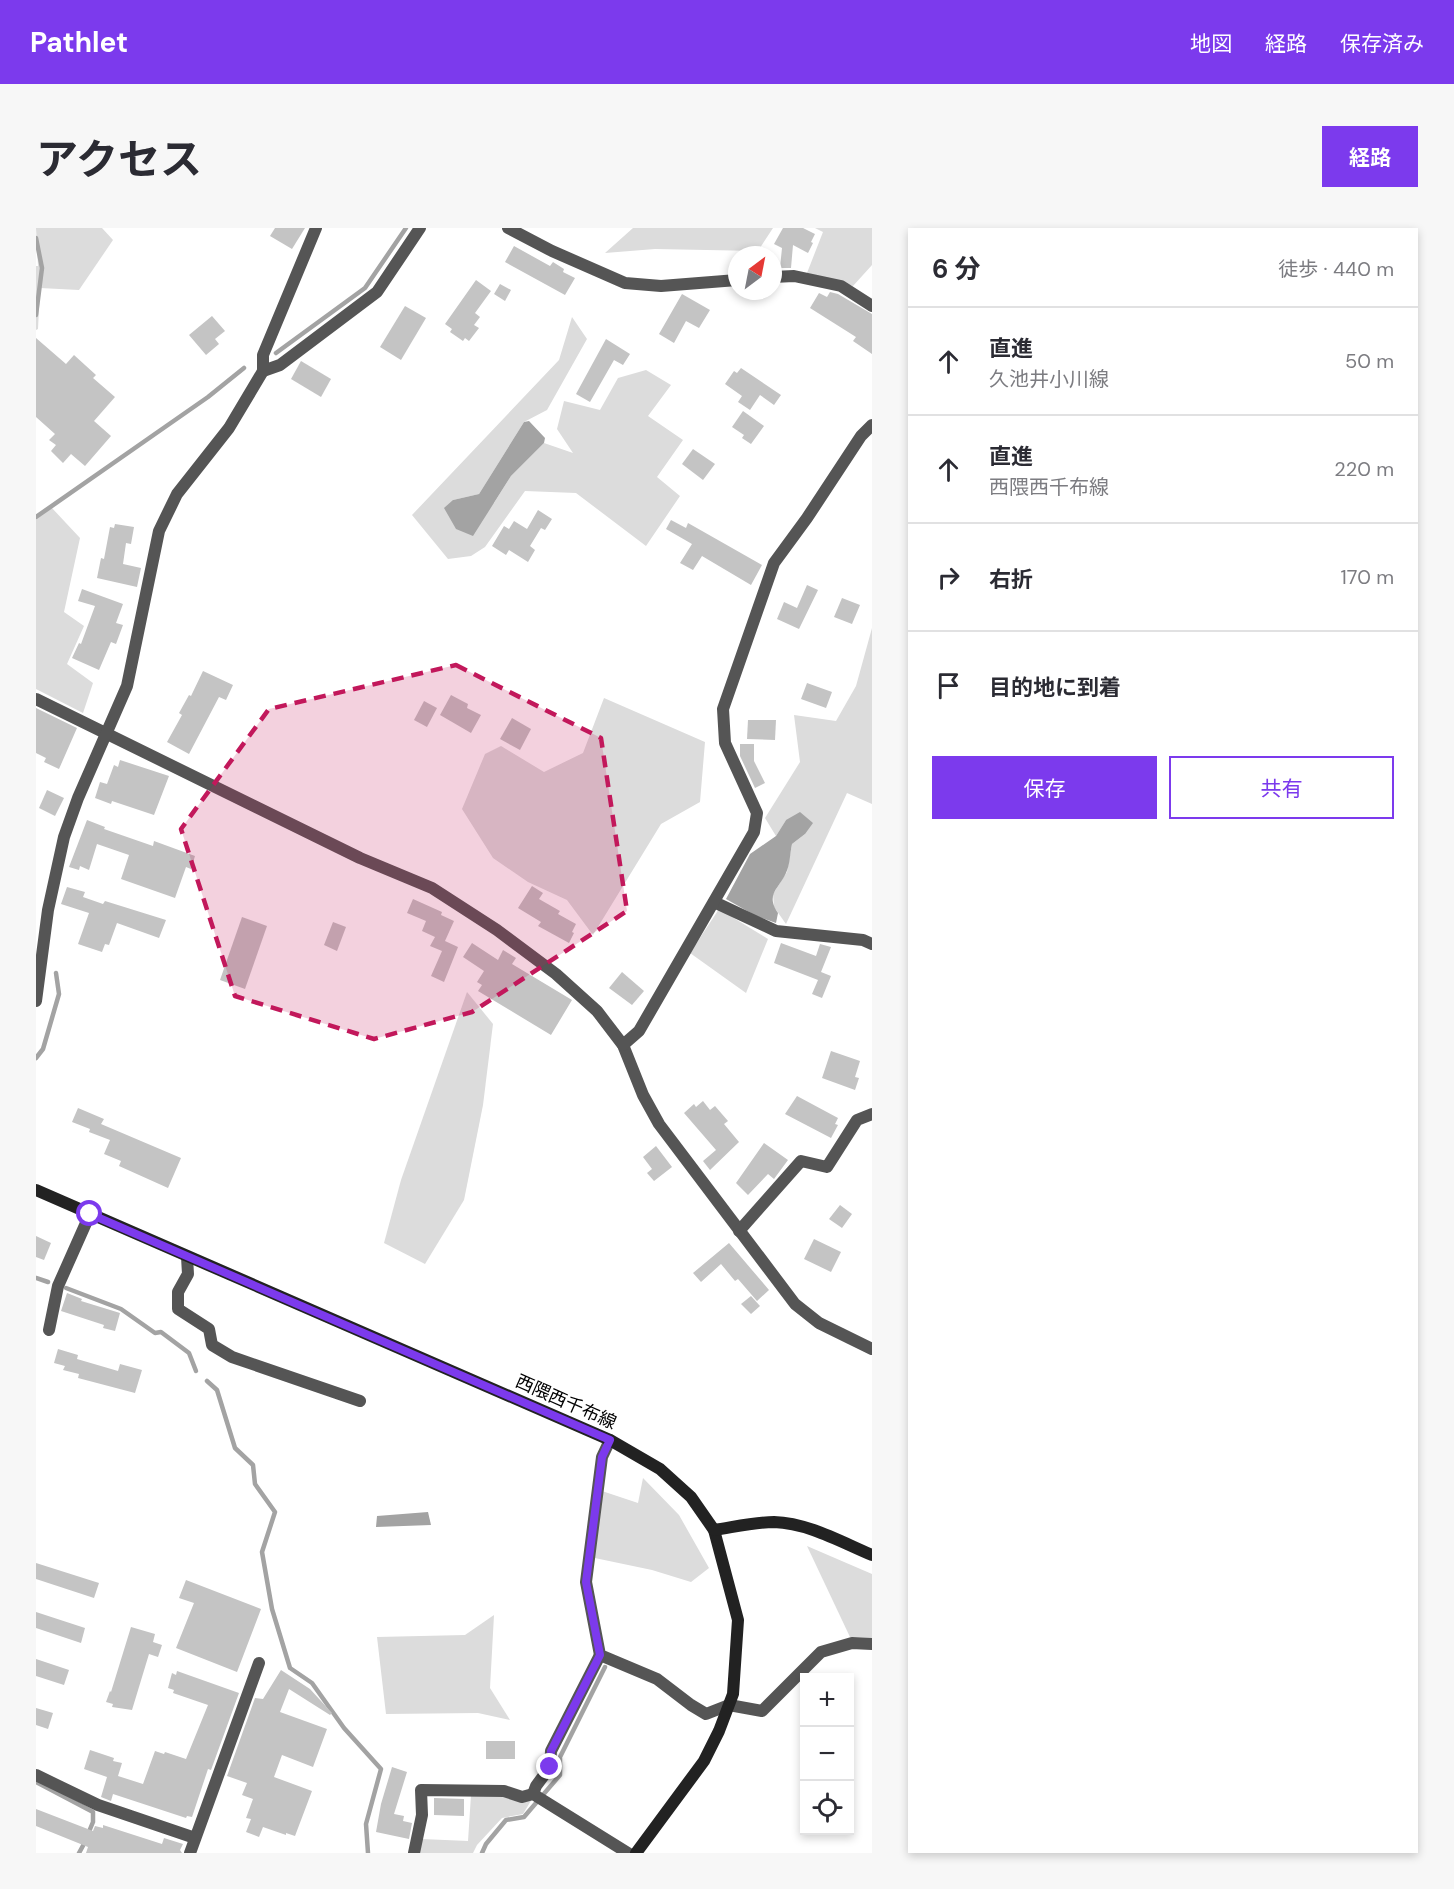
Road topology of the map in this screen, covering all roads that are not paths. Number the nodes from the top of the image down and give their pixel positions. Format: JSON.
{"nodes":[{"id":1,"x":316,"y":228,"type":"edge"},
{"id":2,"x":420,"y":228,"type":"edge"},
{"id":3,"x":508,"y":228,"type":"edge"},
{"id":4,"x":782,"y":277,"type":"edge"},
{"id":5,"x":728,"y":281,"type":"edge"},
{"id":6,"x":872,"y":306,"type":"edge"},
{"id":7,"x":263,"y":371,"type":"junction"},
{"id":8,"x":872,"y":425,"type":"edge"},
{"id":9,"x":36,"y":699,"type":"edge"},
{"id":10,"x":106,"y":734,"type":"junction"},
{"id":11,"x":714,"y":902,"type":"junction"},
{"id":12,"x":872,"y":944,"type":"edge"},
{"id":13,"x":40,"y":954,"type":"edge"},
{"id":14,"x":36,"y":1001,"type":"edge"},
{"id":15,"x":623,"y":1045,"type":"junction"},
{"id":16,"x":872,"y":1114,"type":"edge"},
{"id":17,"x":36,"y":1190,"type":"edge"},
{"id":18,"x":90,"y":1214,"type":"junction"},
{"id":19,"x":739,"y":1231,"type":"junction"},
{"id":20,"x":187,"y":1257,"type":"junction"},
{"id":21,"x":49,"y":1330,"type":"dead end"},
{"id":22,"x":872,"y":1349,"type":"edge"},
{"id":23,"x":360,"y":1401,"type":"dead end"},
{"id":24,"x":610,"y":1440,"type":"junction"},
{"id":25,"x":714,"y":1530,"type":"junction"},
{"id":26,"x":872,"y":1555,"type":"edge"},
{"id":27,"x":872,"y":1644,"type":"edge"},
{"id":28,"x":600,"y":1655,"type":"junction"},
{"id":29,"x":259,"y":1663,"type":"dead end"},
{"id":30,"x":729,"y":1705,"type":"junction"},
{"id":31,"x":36,"y":1775,"type":"edge"},
{"id":32,"x":539,"y":1796,"type":"junction"},
{"id":33,"x":195,"y":1838,"type":"junction"},
{"id":34,"x":190,"y":1853,"type":"edge"},
{"id":35,"x":414,"y":1853,"type":"edge"},
{"id":36,"x":628,"y":1853,"type":"edge"},
{"id":37,"x":636,"y":1853,"type":"edge"}],
"edges":[{"from":1,"to":7,"type":"street"},
{"from":2,"to":7,"type":"street"},
{"from":3,"to":5,"type":"street"},
{"from":4,"to":6,"type":"street"},
{"from":7,"to":10,"type":"street"},
{"from":8,"to":11,"type":"street"},
{"from":9,"to":10,"type":"street"},
{"from":10,"to":13,"type":"street"},
{"from":10,"to":15,"type":"street"},
{"from":11,"to":12,"type":"street"},
{"from":11,"to":15,"type":"street"},
{"from":13,"to":14,"type":"street"},
{"from":15,"to":19,"type":"street"},
{"from":16,"to":19,"type":"street"},
{"from":17,"to":18,"type":"street","name":"西隈西千布線"},
{"from":18,"to":20,"type":"street","name":"西隈西千布線"},
{"from":18,"to":21,"type":"street"},
{"from":19,"to":22,"type":"street"},
{"from":20,"to":23,"type":"street"},
{"from":20,"to":24,"type":"street","name":"西隈西千布線"},
{"from":24,"to":25,"type":"street","name":"西隈西千布線"},
{"from":24,"to":28,"type":"street"},
{"from":25,"to":26,"type":"street"},
{"from":25,"to":30,"type":"street","name":"西隈西千布線"},
{"from":27,"to":30,"type":"street"},
{"from":28,"to":30,"type":"street"},
{"from":28,"to":32,"type":"street"},
{"from":29,"to":33,"type":"street"},
{"from":30,"to":37,"type":"street","name":"西隈西千布線"},
{"from":31,"to":33,"type":"street"},
{"from":32,"to":35,"type":"street"},
{"from":32,"to":36,"type":"street"},
{"from":33,"to":34,"type":"street"}]}
